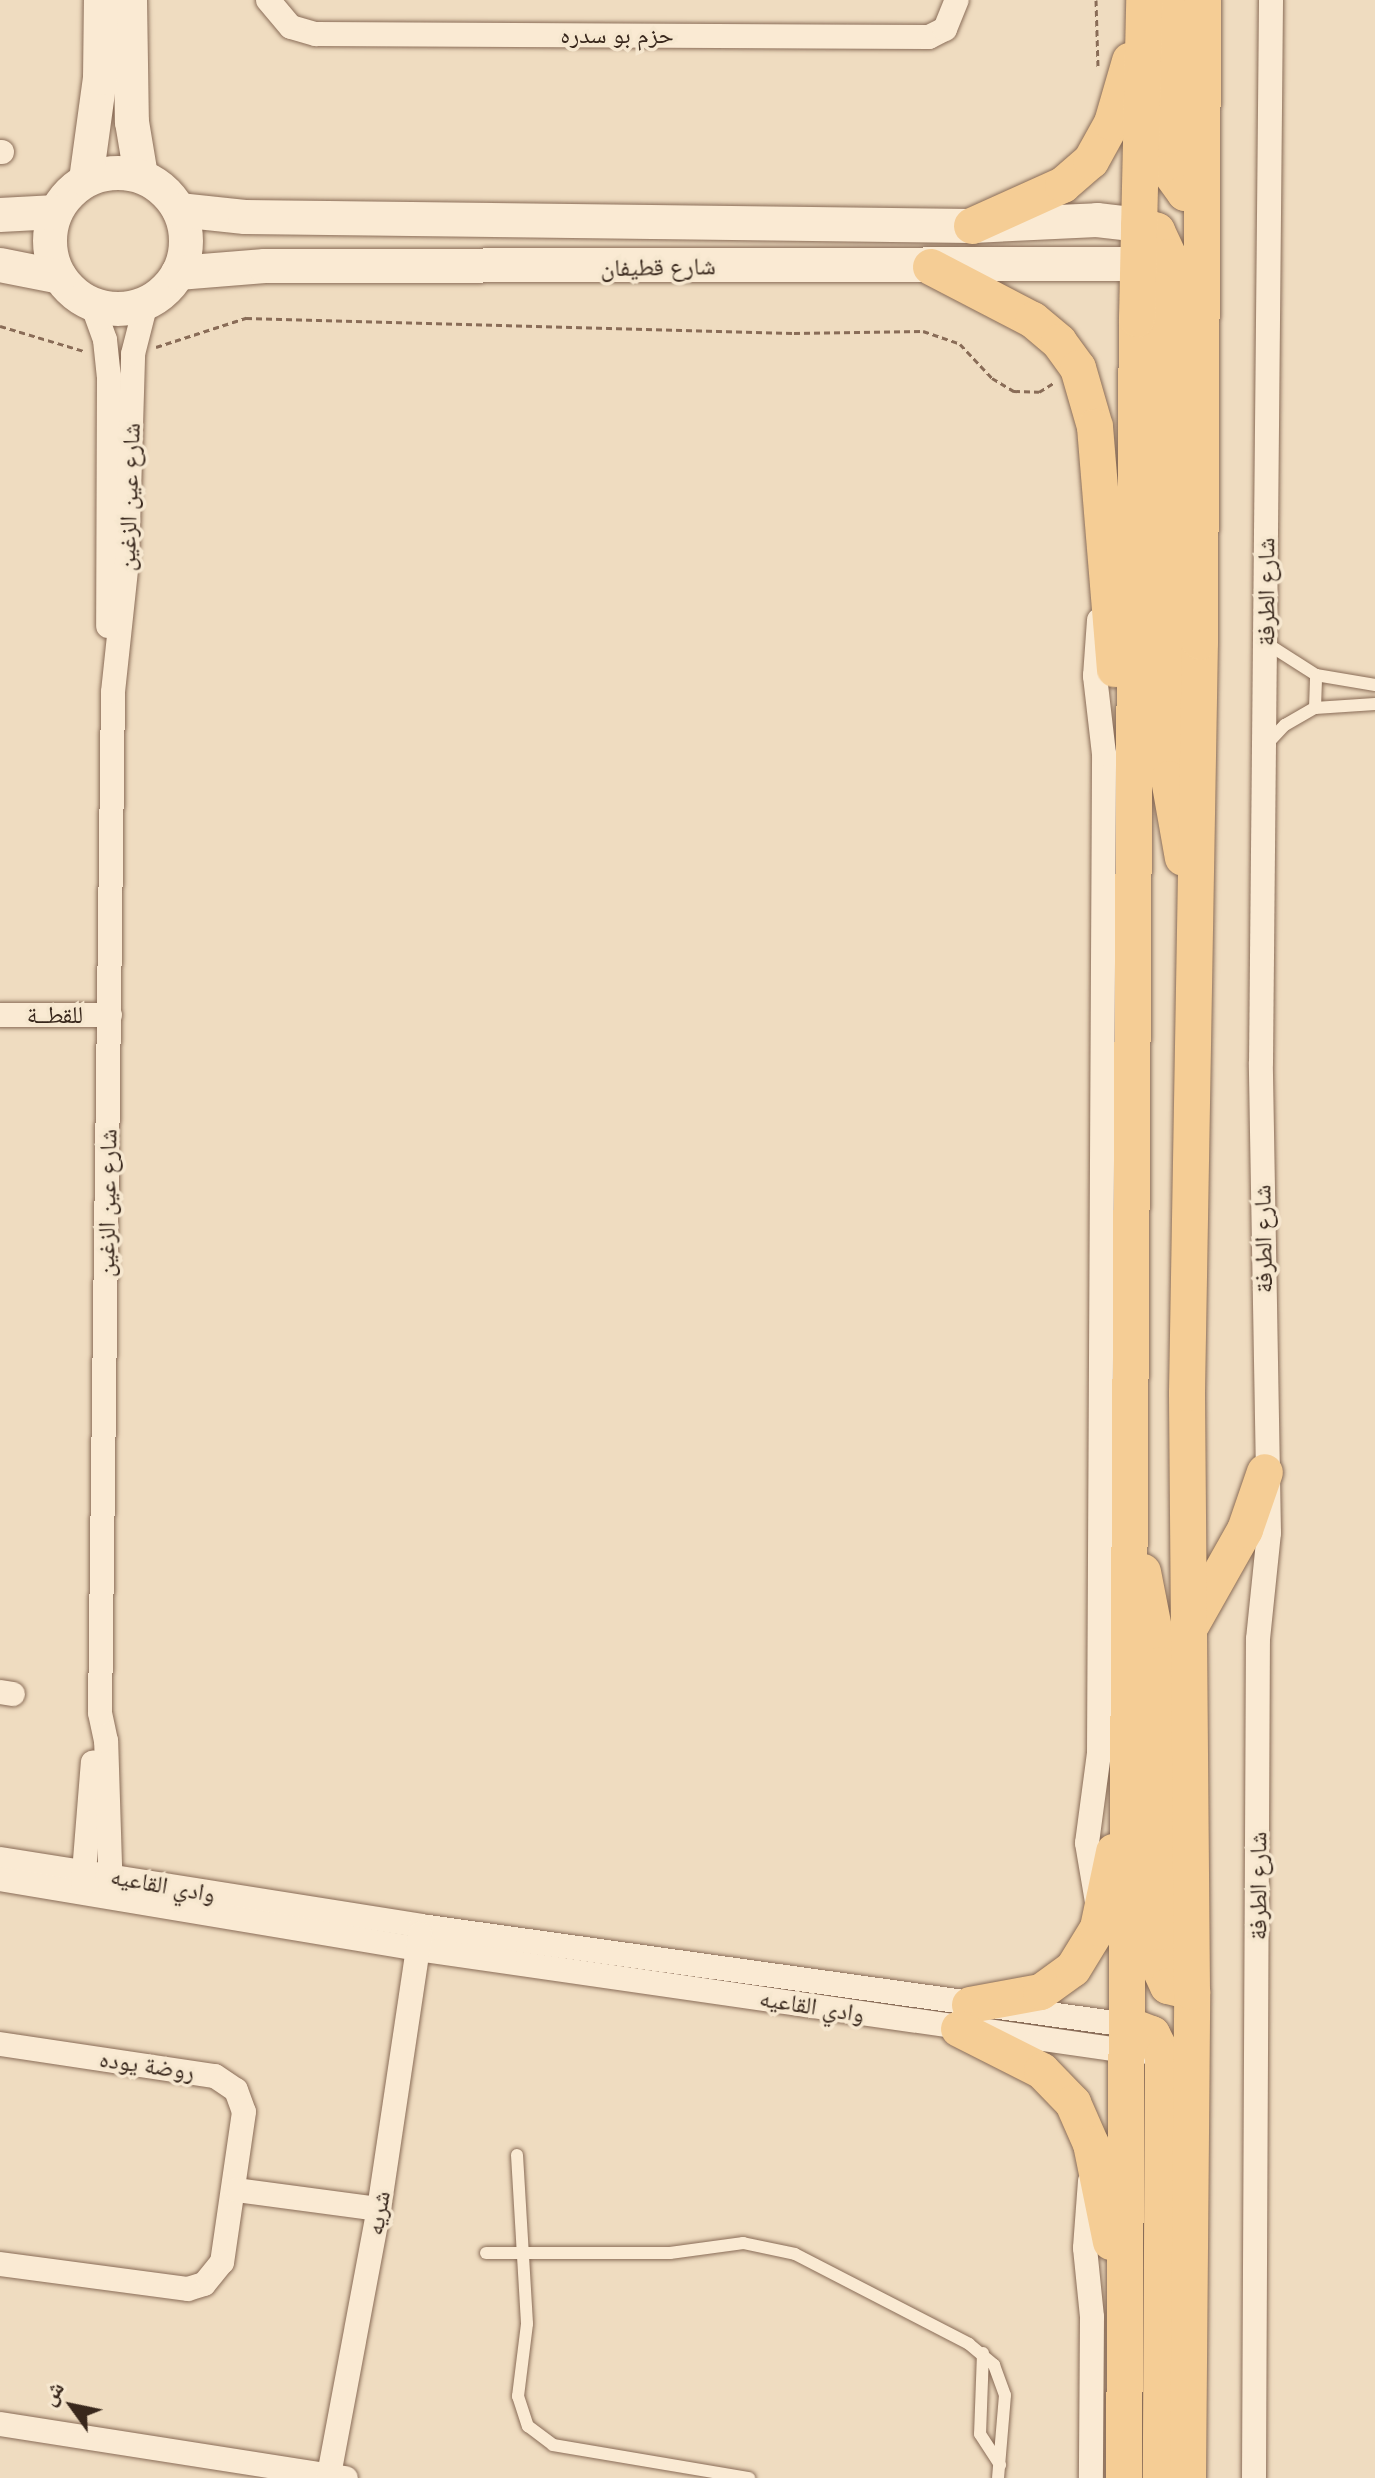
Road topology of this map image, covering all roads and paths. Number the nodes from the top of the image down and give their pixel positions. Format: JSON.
{"nodes":[{"id":1,"x":101,"y":0,"type":"edge"},
{"id":2,"x":130,"y":0,"type":"edge"},
{"id":3,"x":268,"y":0,"type":"edge"},
{"id":4,"x":957,"y":0,"type":"edge"},
{"id":5,"x":1096,"y":0,"type":"edge"},
{"id":6,"x":1144,"y":0,"type":"edge"},
{"id":7,"x":1168,"y":0,"type":"edge"},
{"id":8,"x":1203,"y":0,"type":"edge"},
{"id":9,"x":1271,"y":0,"type":"edge"},
{"id":10,"x":1099,"y":73,"type":"dead end"},
{"id":11,"x":141,"y":176,"type":"junction"},
{"id":12,"x":86,"y":180,"type":"junction"},
{"id":13,"x":179,"y":210,"type":"junction"},
{"id":14,"x":1202,"y":211,"type":"junction"},
{"id":15,"x":56,"y":212,"type":"junction"},
{"id":16,"x":0,"y":215,"type":"edge"},
{"id":17,"x":1139,"y":225,"type":"junction"},
{"id":18,"x":972,"y":226,"type":"junction"},
{"id":19,"x":1154,"y":263,"type":"junction"},
{"id":20,"x":0,"y":265,"type":"edge"},
{"id":21,"x":931,"y":267,"type":"junction"},
{"id":22,"x":178,"y":273,"type":"junction"},
{"id":23,"x":60,"y":277,"type":"junction"},
{"id":24,"x":146,"y":303,"type":"junction"},
{"id":25,"x":92,"y":304,"type":"junction"},
{"id":26,"x":0,"y":326,"type":"edge"},
{"id":27,"x":107,"y":354,"type":"junction"},
{"id":28,"x":133,"y":354,"type":"junction"},
{"id":29,"x":1056,"y":381,"type":"dead end"},
{"id":30,"x":1107,"y":595,"type":"junction"},
{"id":31,"x":1266,"y":643,"type":"junction"},
{"id":32,"x":1316,"y":675,"type":"junction"},
{"id":33,"x":1375,"y":685,"type":"edge"},
{"id":34,"x":113,"y":692,"type":"junction"},
{"id":35,"x":1375,"y":704,"type":"edge"},
{"id":36,"x":1315,"y":708,"type":"junction"},
{"id":37,"x":1263,"y":750,"type":"junction"},
{"id":38,"x":1134,"y":774,"type":"junction"},
{"id":39,"x":1196,"y":903,"type":"junction"},
{"id":40,"x":0,"y":1015,"type":"edge"},
{"id":41,"x":110,"y":1015,"type":"junction"},
{"id":42,"x":1265,"y":1472,"type":"junction"},
{"id":43,"x":1132,"y":1532,"type":"junction"},
{"id":44,"x":1191,"y":1625,"type":"junction"},
{"id":45,"x":100,"y":1713,"type":"junction"},
{"id":46,"x":1129,"y":1752,"type":"junction"},
{"id":47,"x":0,"y":1859,"type":"edge"},
{"id":48,"x":0,"y":1879,"type":"edge"},
{"id":49,"x":83,"y":1881,"type":"junction"},
{"id":50,"x":110,"y":1887,"type":"junction"},
{"id":51,"x":1100,"y":1918,"type":"junction"},
{"id":52,"x":420,"y":1938,"type":"junction"},
{"id":53,"x":1192,"y":1992,"type":"junction"},
{"id":54,"x":964,"y":2017,"type":"junction"},
{"id":55,"x":1192,"y":2029,"type":"junction"},
{"id":56,"x":0,"y":2044,"type":"edge"},
{"id":57,"x":1140,"y":2044,"type":"junction"},
{"id":58,"x":517,"y":2155,"type":"dead end"},
{"id":59,"x":1094,"y":2155,"type":"junction"},
{"id":60,"x":236,"y":2190,"type":"junction"},
{"id":61,"x":379,"y":2209,"type":"junction"},
{"id":62,"x":486,"y":2253,"type":"dead end"},
{"id":63,"x":521,"y":2253,"type":"junction"},
{"id":64,"x":0,"y":2264,"type":"edge"},
{"id":65,"x":1126,"y":2316,"type":"junction"},
{"id":66,"x":983,"y":2353,"type":"junction"},
{"id":67,"x":0,"y":2424,"type":"edge"},
{"id":68,"x":1189,"y":2428,"type":"junction"},
{"id":69,"x":999,"y":2471,"type":"edge"},
{"id":70,"x":337,"y":2477,"type":"edge"},
{"id":71,"x":749,"y":2478,"type":"edge"},
{"id":72,"x":1091,"y":2478,"type":"edge"},
{"id":73,"x":1124,"y":2478,"type":"edge"},
{"id":74,"x":1161,"y":2478,"type":"edge"},
{"id":75,"x":1188,"y":2478,"type":"edge"},
{"id":76,"x":1212,"y":2478,"type":"edge"},
{"id":77,"x":1254,"y":2478,"type":"edge"}],
"edges":[{"from":1,"to":12,"type":"street"},
{"from":2,"to":11,"type":"street"},
{"from":3,"to":4,"type":"street","name":"حزم بو سدره"},
{"from":5,"to":10,"type":"path"},
{"from":6,"to":17,"type":"main road"},
{"from":6,"to":18,"type":"main road"},
{"from":7,"to":14,"type":"main road"},
{"from":8,"to":14,"type":"main road"},
{"from":9,"to":31,"type":"street","name":"شارع الطرفة"},
{"from":11,"to":12,"type":"street"},
{"from":11,"to":13,"type":"street"},
{"from":12,"to":15,"type":"street"},
{"from":13,"to":18,"type":"street"},
{"from":13,"to":22,"type":"street"},
{"from":14,"to":19,"type":"main road"},
{"from":14,"to":39,"type":"main road"},
{"from":15,"to":16,"type":"street"},
{"from":15,"to":23,"type":"street"},
{"from":17,"to":18,"type":"street"},
{"from":17,"to":19,"type":"main road"},
{"from":19,"to":21,"type":"street","name":"شارع قطيفان"},
{"from":19,"to":38,"type":"main road"},
{"from":19,"to":39,"type":"main road"},
{"from":20,"to":23,"type":"street"},
{"from":21,"to":22,"type":"street","name":"شارع قطيفان"},
{"from":21,"to":30,"type":"main road"},
{"from":22,"to":24,"type":"street"},
{"from":23,"to":25,"type":"street"},
{"from":24,"to":25,"type":"street"},
{"from":24,"to":28,"type":"street","name":"شارع عين الزغين"},
{"from":25,"to":27,"type":"street","name":"شارع عين الزغين"},
{"from":26,"to":27,"type":"path"},
{"from":27,"to":34,"type":"street","name":"شارع عين الزغين"},
{"from":28,"to":29,"type":"path"},
{"from":28,"to":34,"type":"street","name":"شارع عين الزغين"},
{"from":30,"to":38,"type":"main road"},
{"from":30,"to":51,"type":"street"},
{"from":31,"to":32,"type":"lane"},
{"from":31,"to":37,"type":"street","name":"شارع الطرفة"},
{"from":32,"to":33,"type":"lane"},
{"from":32,"to":36,"type":"lane"},
{"from":34,"to":41,"type":"street","name":"شارع عين الزغين"},
{"from":35,"to":36,"type":"lane"},
{"from":36,"to":37,"type":"lane"},
{"from":37,"to":42,"type":"street","name":"شارع الطرفة"},
{"from":38,"to":43,"type":"main road"},
{"from":39,"to":44,"type":"main road"},
{"from":40,"to":41,"type":"street","name":"للقطــة"},
{"from":41,"to":45,"type":"street","name":"شارع عين الزغين"},
{"from":42,"to":44,"type":"main road"},
{"from":42,"to":77,"type":"street","name":"شارع الطرفة"},
{"from":43,"to":46,"type":"main road"},
{"from":43,"to":53,"type":"main road"},
{"from":44,"to":53,"type":"main road"},
{"from":45,"to":49,"type":"street","name":"شارع عين الزغين"},
{"from":45,"to":50,"type":"street","name":"شارع عين الزغين"},
{"from":46,"to":51,"type":"main road"},
{"from":46,"to":57,"type":"main road"},
{"from":47,"to":49,"type":"street","name":"وادي القاعيه"},
{"from":48,"to":49,"type":"street","name":"وادي القاعيه"},
{"from":49,"to":50,"type":"street","name":"وادي القاعيه"},
{"from":50,"to":52,"type":"street","name":"وادي القاعيه"},
{"from":51,"to":54,"type":"main road"},
{"from":52,"to":54,"type":"street","name":"وادي القاعيه"},
{"from":52,"to":61,"type":"street","name":"شريه"},
{"from":53,"to":55,"type":"main road"},
{"from":54,"to":57,"type":"street","name":"وادي القاعيه"},
{"from":54,"to":59,"type":"main road"},
{"from":55,"to":57,"type":"street"},
{"from":55,"to":68,"type":"main road"},
{"from":56,"to":60,"type":"street","name":"روضة يوده"},
{"from":57,"to":65,"type":"main road"},
{"from":57,"to":74,"type":"main road"},
{"from":58,"to":63,"type":"lane"},
{"from":59,"to":65,"type":"main road"},
{"from":59,"to":72,"type":"street"},
{"from":60,"to":61,"type":"street"},
{"from":60,"to":64,"type":"street","name":"روضة يوده"},
{"from":61,"to":70,"type":"street","name":"شريه"},
{"from":62,"to":63,"type":"lane"},
{"from":63,"to":66,"type":"lane"},
{"from":63,"to":71,"type":"lane"},
{"from":65,"to":73,"type":"main road"},
{"from":66,"to":69,"type":"lane"},
{"from":66,"to":69,"type":"lane"},
{"from":67,"to":70,"type":"street"},
{"from":68,"to":75,"type":"main road"},
{"from":68,"to":76,"type":"main road"}]}
